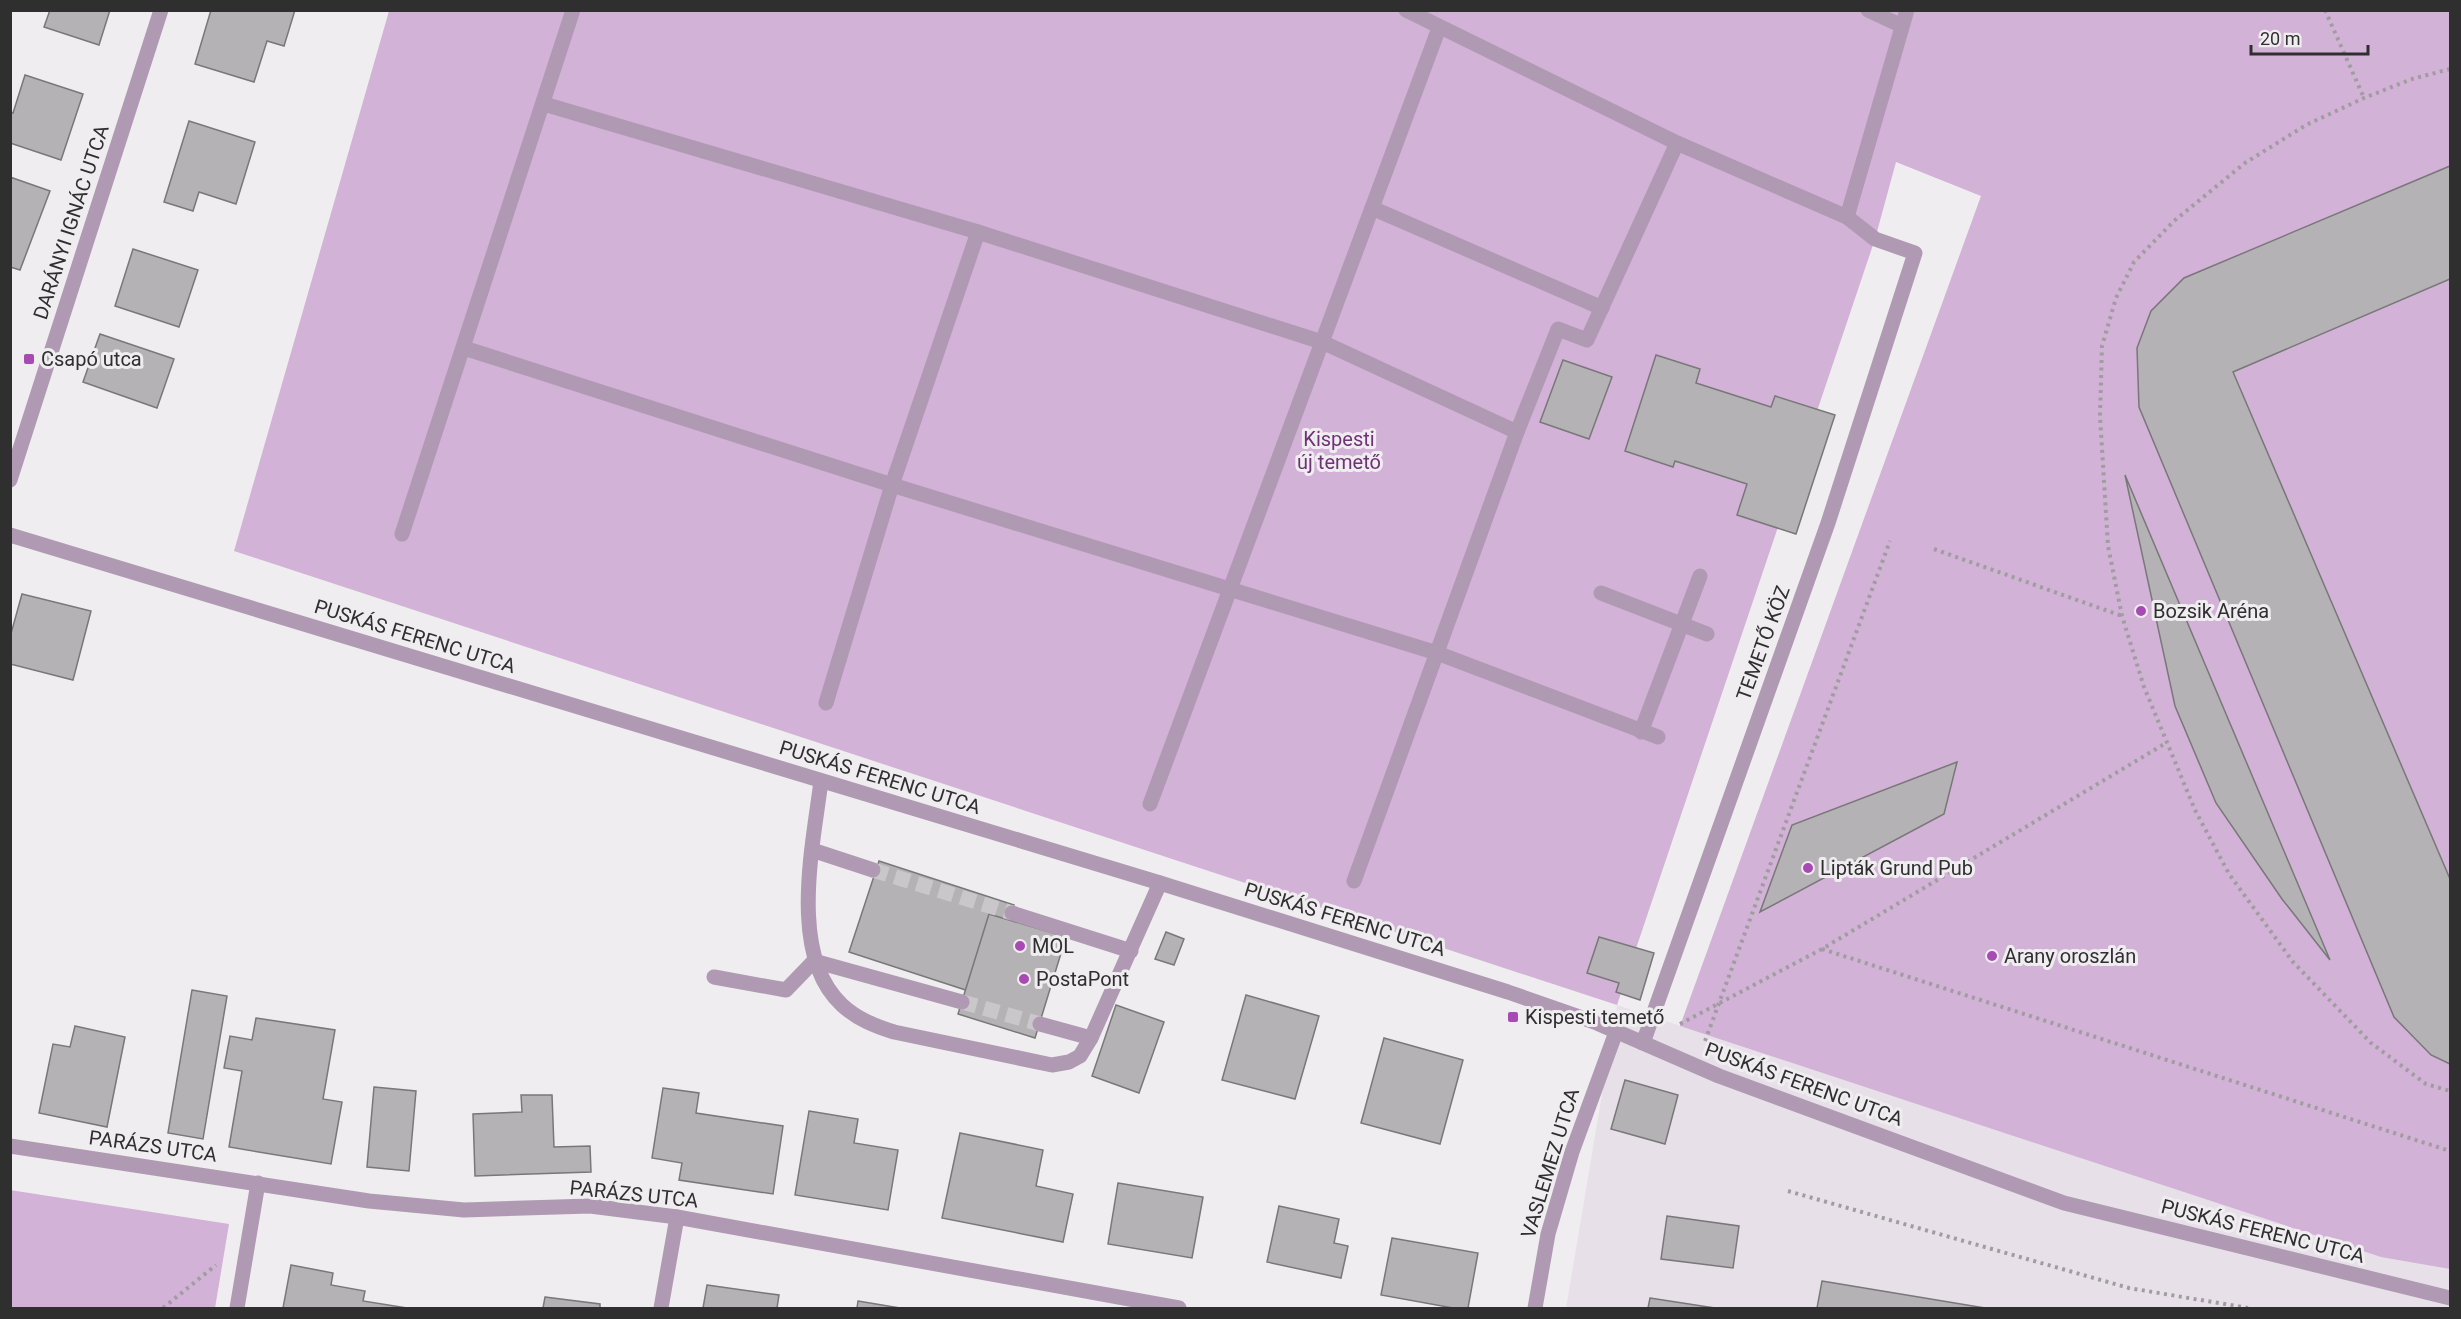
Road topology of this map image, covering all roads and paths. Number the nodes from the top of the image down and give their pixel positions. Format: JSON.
{"nodes":[{"id":1,"x":161,"y":10,"type":"edge"},
{"id":2,"x":573,"y":10,"type":"edge"},
{"id":3,"x":1868,"y":10,"type":"edge"},
{"id":4,"x":2325,"y":10,"type":"edge"},
{"id":5,"x":1410,"y":11,"type":"edge"},
{"id":6,"x":1905,"y":18,"type":"edge"},
{"id":7,"x":1439,"y":28,"type":"junction"},
{"id":8,"x":2451,"y":69,"type":"edge"},
{"id":9,"x":2364,"y":98,"type":"junction"},
{"id":10,"x":544,"y":104,"type":"junction"},
{"id":11,"x":1677,"y":143,"type":"junction"},
{"id":12,"x":1372,"y":208,"type":"junction"},
{"id":13,"x":1847,"y":217,"type":"junction"},
{"id":14,"x":978,"y":232,"type":"junction"},
{"id":15,"x":1602,"y":308,"type":"junction"},
{"id":16,"x":1322,"y":342,"type":"junction"},
{"id":17,"x":464,"y":348,"type":"junction"},
{"id":18,"x":1517,"y":432,"type":"junction"},
{"id":19,"x":10,"y":480,"type":"edge"},
{"id":20,"x":892,"y":485,"type":"junction"},
{"id":21,"x":402,"y":534,"type":"dead end"},
{"id":22,"x":10,"y":535,"type":"edge"},
{"id":23,"x":1890,"y":541,"type":"dead end"},
{"id":24,"x":1934,"y":549,"type":"dead end"},
{"id":25,"x":1700,"y":576,"type":"dead end"},
{"id":26,"x":1230,"y":589,"type":"junction"},
{"id":27,"x":1601,"y":593,"type":"dead end"},
{"id":28,"x":2122,"y":615,"type":"junction"},
{"id":29,"x":1681,"y":624,"type":"junction"},
{"id":30,"x":1707,"y":634,"type":"dead end"},
{"id":31,"x":1437,"y":653,"type":"junction"},
{"id":32,"x":826,"y":703,"type":"dead end"},
{"id":33,"x":1641,"y":732,"type":"junction"},
{"id":34,"x":1658,"y":737,"type":"dead end"},
{"id":35,"x":2166,"y":743,"type":"junction"},
{"id":36,"x":821,"y":781,"type":"junction"},
{"id":37,"x":1150,"y":804,"type":"dead end"},
{"id":38,"x":812,"y":850,"type":"junction"},
{"id":39,"x":873,"y":870,"type":"tunnel mouth"},
{"id":40,"x":1354,"y":880,"type":"dead end"},
{"id":41,"x":1160,"y":883,"type":"junction"},
{"id":42,"x":1012,"y":913,"type":"tunnel mouth"},
{"id":43,"x":1822,"y":949,"type":"junction"},
{"id":44,"x":1131,"y":951,"type":"junction"},
{"id":45,"x":814,"y":961,"type":"junction"},
{"id":46,"x":714,"y":977,"type":"dead end"},
{"id":47,"x":962,"y":1002,"type":"tunnel mouth"},
{"id":48,"x":1718,"y":1004,"type":"junction"},
{"id":49,"x":1040,"y":1024,"type":"tunnel mouth"},
{"id":50,"x":1616,"y":1032,"type":"junction"},
{"id":51,"x":1091,"y":1038,"type":"junction"},
{"id":52,"x":1642,"y":1043,"type":"junction"},
{"id":53,"x":1695,"y":1066,"type":"junction"},
{"id":54,"x":2451,"y":1091,"type":"edge"},
{"id":55,"x":10,"y":1146,"type":"edge"},
{"id":56,"x":2451,"y":1151,"type":"edge"},
{"id":57,"x":258,"y":1183,"type":"junction"},
{"id":58,"x":1788,"y":1191,"type":"dead end"},
{"id":59,"x":677,"y":1217,"type":"junction"},
{"id":60,"x":249,"y":1238,"type":"junction"},
{"id":61,"x":2451,"y":1298,"type":"edge"},
{"id":62,"x":1142,"y":1306,"type":"edge"},
{"id":63,"x":163,"y":1308,"type":"edge"},
{"id":64,"x":237,"y":1308,"type":"edge"},
{"id":65,"x":661,"y":1308,"type":"edge"},
{"id":66,"x":1179,"y":1308,"type":"edge"},
{"id":67,"x":1535,"y":1308,"type":"edge"},
{"id":68,"x":2248,"y":1308,"type":"edge"}],
"edges":[{"from":1,"to":19,"type":"street","name":"DARÁNYI IGNÁC UTCA"},
{"from":2,"to":10,"type":"street"},
{"from":3,"to":6,"type":"street"},
{"from":4,"to":9,"type":"path"},
{"from":5,"to":7,"type":"street"},
{"from":6,"to":13,"type":"street"},
{"from":7,"to":11,"type":"street"},
{"from":7,"to":12,"type":"street"},
{"from":8,"to":9,"type":"path"},
{"from":9,"to":28,"type":"path"},
{"from":10,"to":14,"type":"street"},
{"from":10,"to":17,"type":"street"},
{"from":11,"to":13,"type":"street"},
{"from":11,"to":15,"type":"street"},
{"from":12,"to":15,"type":"street"},
{"from":12,"to":16,"type":"street"},
{"from":13,"to":52,"type":"street","name":"TEMETŐ KÖZ"},
{"from":14,"to":16,"type":"street"},
{"from":14,"to":20,"type":"street"},
{"from":15,"to":18,"type":"street"},
{"from":16,"to":18,"type":"street"},
{"from":16,"to":26,"type":"street"},
{"from":17,"to":20,"type":"street"},
{"from":17,"to":21,"type":"street"},
{"from":18,"to":31,"type":"street"},
{"from":20,"to":26,"type":"street"},
{"from":20,"to":32,"type":"street"},
{"from":22,"to":36,"type":"street","name":"PUSKÁS FERENC UTCA"},
{"from":23,"to":48,"type":"path"},
{"from":24,"to":28,"type":"path"},
{"from":25,"to":29,"type":"street"},
{"from":26,"to":31,"type":"street"},
{"from":26,"to":37,"type":"street"},
{"from":27,"to":29,"type":"street"},
{"from":28,"to":35,"type":"path"},
{"from":29,"to":30,"type":"street"},
{"from":29,"to":33,"type":"street"},
{"from":31,"to":33,"type":"street"},
{"from":31,"to":40,"type":"street"},
{"from":33,"to":34,"type":"street"},
{"from":35,"to":43,"type":"path"},
{"from":35,"to":54,"type":"path"},
{"from":36,"to":38,"type":"street"},
{"from":36,"to":41,"type":"street","name":"PUSKÁS FERENC UTCA"},
{"from":38,"to":39,"type":"street"},
{"from":38,"to":45,"type":"street"},
{"from":41,"to":44,"type":"street"},
{"from":41,"to":50,"type":"street","name":"PUSKÁS FERENC UTCA"},
{"from":42,"to":44,"type":"street"},
{"from":43,"to":48,"type":"path"},
{"from":43,"to":56,"type":"path"},
{"from":44,"to":51,"type":"street"},
{"from":45,"to":46,"type":"street"},
{"from":45,"to":47,"type":"street"},
{"from":45,"to":51,"type":"street"},
{"from":48,"to":52,"type":"path"},
{"from":48,"to":53,"type":"path"},
{"from":49,"to":51,"type":"street"},
{"from":50,"to":52,"type":"street","name":"PUSKÁS FERENC UTCA"},
{"from":50,"to":67,"type":"street","name":"VASLEMEZ UTCA"},
{"from":52,"to":53,"type":"street","name":"PUSKÁS FERENC UTCA"},
{"from":53,"to":61,"type":"street","name":"PUSKÁS FERENC UTCA"},
{"from":55,"to":57,"type":"street","name":"PARÁZS UTCA"},
{"from":57,"to":59,"type":"street","name":"PARÁZS UTCA"},
{"from":57,"to":60,"type":"street"},
{"from":58,"to":68,"type":"path"},
{"from":59,"to":62,"type":"street","name":"PARÁZS UTCA"},
{"from":59,"to":65,"type":"street"},
{"from":60,"to":63,"type":"path"},
{"from":60,"to":64,"type":"street"},
{"from":62,"to":66,"type":"street","name":"PARÁZS UTCA"}]}
